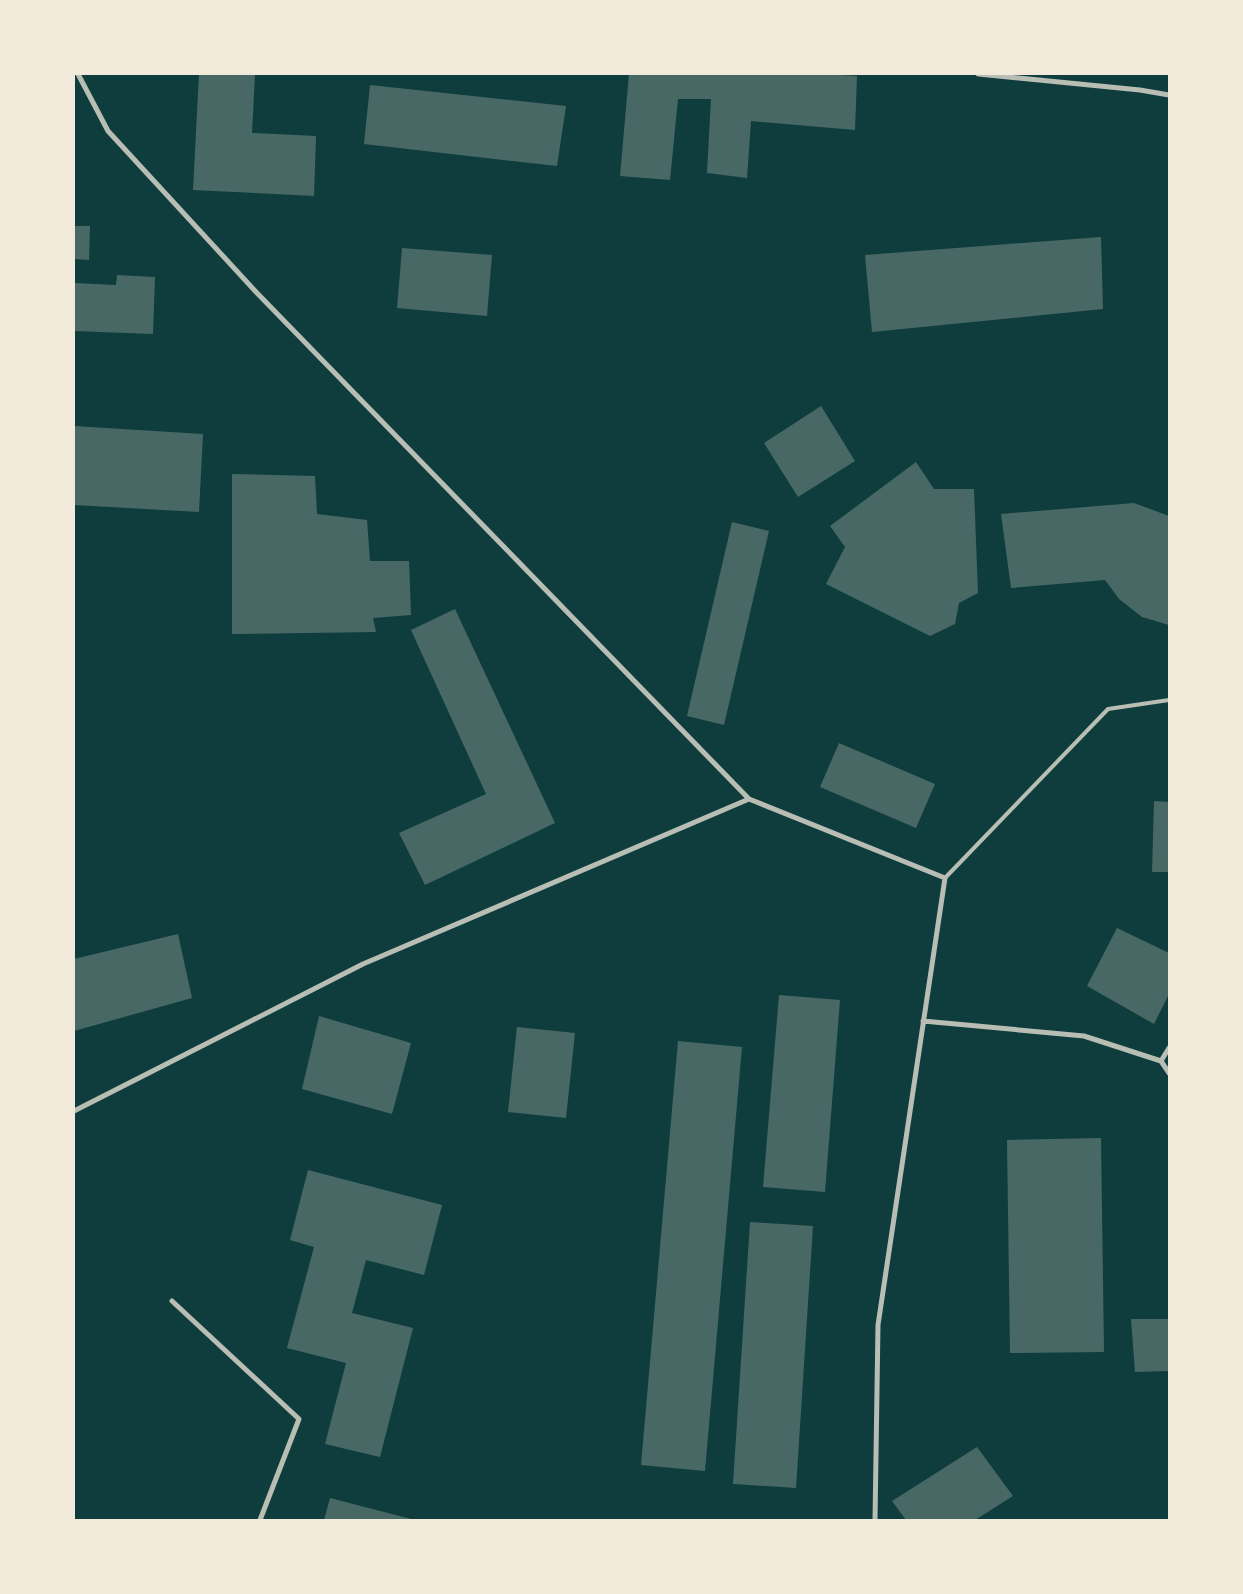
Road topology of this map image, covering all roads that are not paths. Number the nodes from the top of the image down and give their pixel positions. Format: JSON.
{"nodes":[{"id":1,"x":78,"y":74,"type":"edge"},
{"id":2,"x":978,"y":74,"type":"edge"},
{"id":3,"x":1169,"y":96,"type":"edge"},
{"id":4,"x":1169,"y":700,"type":"edge"},
{"id":5,"x":749,"y":799,"type":"junction"},
{"id":6,"x":945,"y":878,"type":"junction"},
{"id":7,"x":923,"y":1021,"type":"junction"},
{"id":8,"x":1169,"y":1048,"type":"edge"},
{"id":9,"x":1161,"y":1061,"type":"junction"},
{"id":10,"x":1169,"y":1073,"type":"edge"},
{"id":11,"x":74,"y":1111,"type":"edge"},
{"id":12,"x":172,"y":1301,"type":"dead end"},
{"id":13,"x":260,"y":1520,"type":"edge"},
{"id":14,"x":875,"y":1520,"type":"edge"}],
"edges":[{"from":1,"to":5,"type":"street"},
{"from":2,"to":3,"type":"street"},
{"from":4,"to":6,"type":"lane"},
{"from":5,"to":6,"type":"street"},
{"from":5,"to":11,"type":"street"},
{"from":6,"to":7,"type":"street"},
{"from":7,"to":9,"type":"street"},
{"from":7,"to":14,"type":"street"},
{"from":8,"to":9,"type":"street"},
{"from":9,"to":10,"type":"street"},
{"from":12,"to":13,"type":"street"}]}
